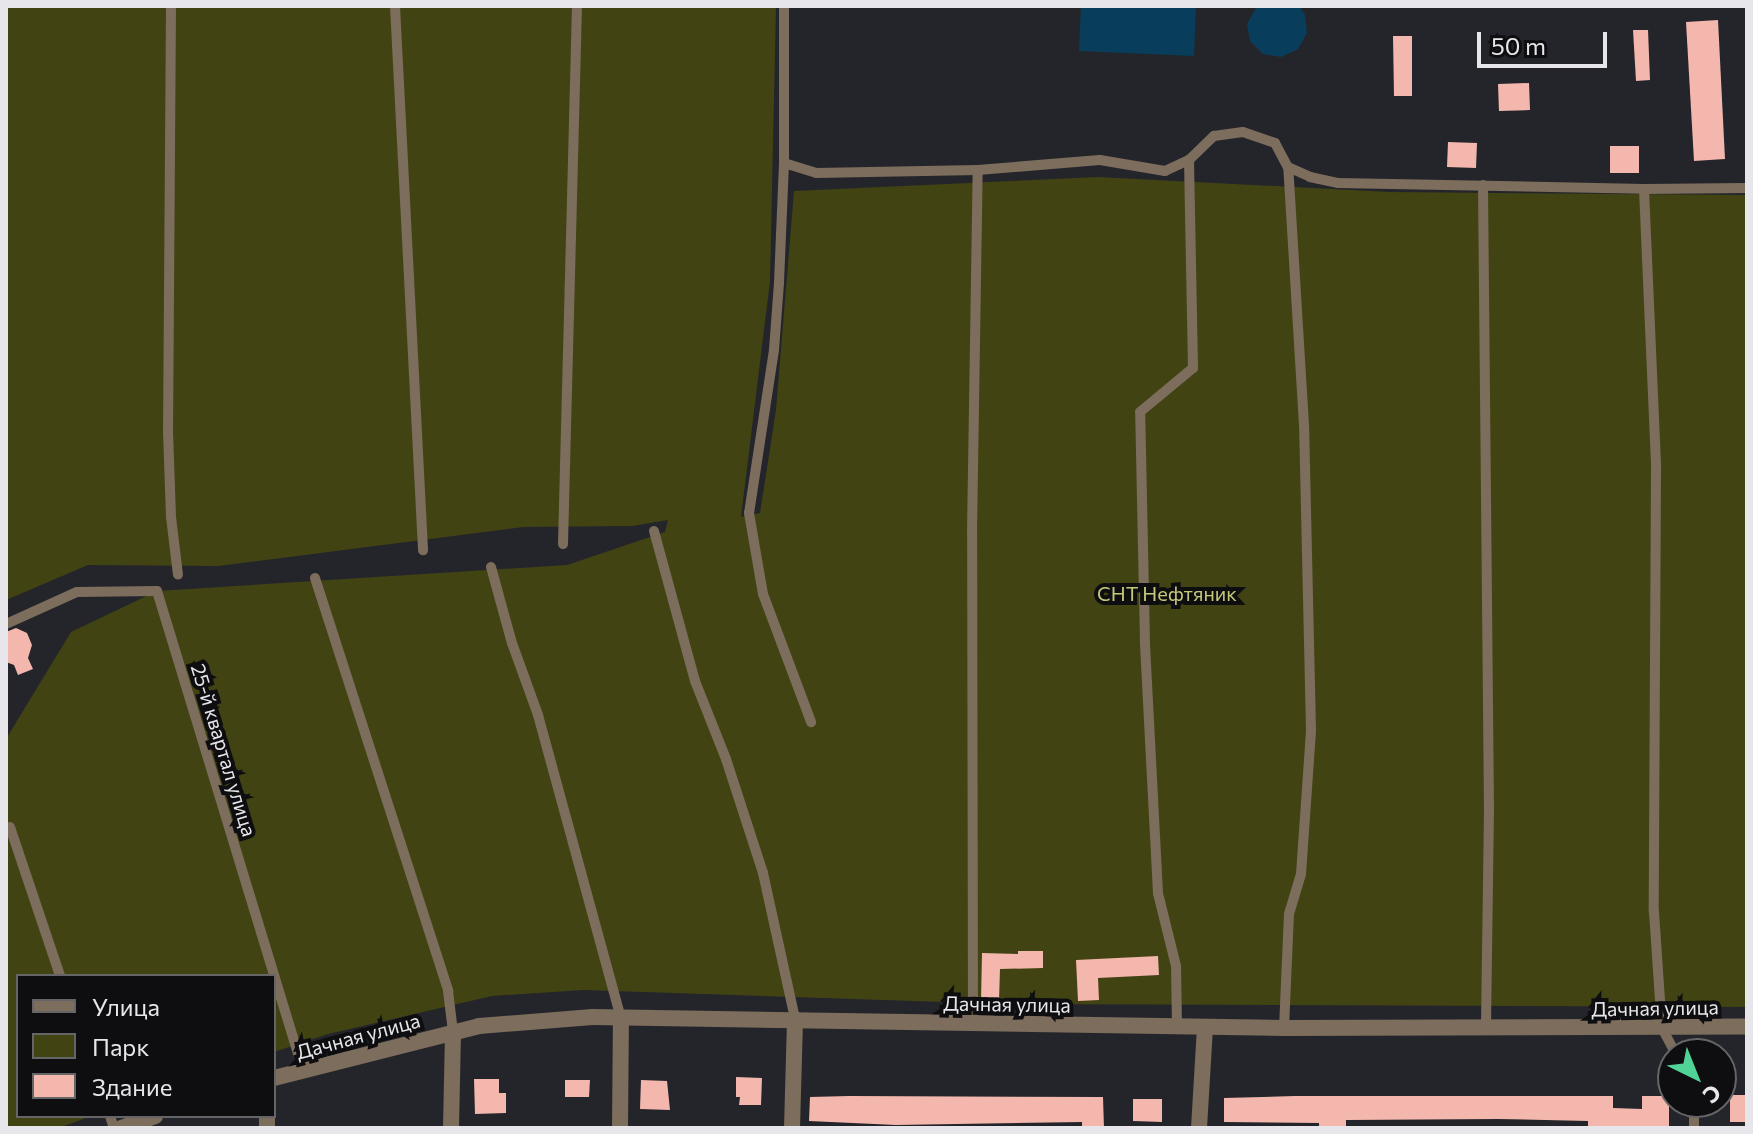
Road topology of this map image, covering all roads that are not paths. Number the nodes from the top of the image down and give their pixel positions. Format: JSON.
{"nodes":[{"id":1,"x":171,"y":6,"type":"edge"},
{"id":2,"x":395,"y":6,"type":"edge"},
{"id":3,"x":577,"y":6,"type":"edge"},
{"id":4,"x":784,"y":6,"type":"edge"},
{"id":5,"x":1189,"y":160,"type":"junction"},
{"id":6,"x":784,"y":163,"type":"junction"},
{"id":7,"x":1288,"y":167,"type":"junction"},
{"id":8,"x":978,"y":170,"type":"junction"},
{"id":9,"x":1483,"y":185,"type":"junction"},
{"id":10,"x":1747,"y":188,"type":"edge"},
{"id":11,"x":1644,"y":189,"type":"junction"},
{"id":12,"x":654,"y":531,"type":"dead end"},
{"id":13,"x":563,"y":544,"type":"dead end"},
{"id":14,"x":423,"y":550,"type":"dead end"},
{"id":15,"x":491,"y":567,"type":"dead end"},
{"id":16,"x":178,"y":575,"type":"dead end"},
{"id":17,"x":315,"y":578,"type":"dead end"},
{"id":18,"x":6,"y":624,"type":"edge"},
{"id":19,"x":811,"y":722,"type":"dead end"},
{"id":20,"x":10,"y":827,"type":"dead end"},
{"id":21,"x":59,"y":974,"type":"edge"},
{"id":22,"x":274,"y":974,"type":"edge"},
{"id":23,"x":276,"y":981,"type":"edge"},
{"id":24,"x":621,"y":1018,"type":"junction"},
{"id":25,"x":795,"y":1019,"type":"junction"},
{"id":26,"x":973,"y":1023,"type":"junction"},
{"id":27,"x":1747,"y":1026,"type":"edge"},
{"id":28,"x":1177,"y":1027,"type":"junction"},
{"id":29,"x":1205,"y":1027,"type":"junction"},
{"id":30,"x":1284,"y":1028,"type":"junction"},
{"id":31,"x":1662,"y":1028,"type":"junction"},
{"id":32,"x":1486,"y":1029,"type":"junction"},
{"id":33,"x":453,"y":1032,"type":"junction"},
{"id":34,"x":1667,"y":1038,"type":"edge"},
{"id":35,"x":303,"y":1070,"type":"junction"},
{"id":36,"x":276,"y":1077,"type":"edge"},
{"id":37,"x":149,"y":1118,"type":"edge"},
{"id":38,"x":121,"y":1128,"type":"edge"},
{"id":39,"x":451,"y":1128,"type":"edge"},
{"id":40,"x":620,"y":1128,"type":"edge"},
{"id":41,"x":792,"y":1128,"type":"edge"},
{"id":42,"x":1199,"y":1128,"type":"edge"}],
"edges":[{"from":1,"to":16,"type":"lane"},
{"from":2,"to":14,"type":"lane"},
{"from":3,"to":13,"type":"lane"},
{"from":4,"to":6,"type":"lane"},
{"from":5,"to":7,"type":"lane"},
{"from":5,"to":8,"type":"lane"},
{"from":5,"to":28,"type":"lane"},
{"from":6,"to":8,"type":"lane"},
{"from":6,"to":19,"type":"lane"},
{"from":7,"to":9,"type":"lane"},
{"from":7,"to":30,"type":"lane"},
{"from":8,"to":26,"type":"lane"},
{"from":9,"to":11,"type":"lane"},
{"from":9,"to":32,"type":"lane"},
{"from":10,"to":11,"type":"lane"},
{"from":11,"to":31,"type":"lane"},
{"from":12,"to":25,"type":"lane"},
{"from":15,"to":24,"type":"lane"},
{"from":17,"to":33,"type":"lane"},
{"from":18,"to":22,"type":"lane","name":"25-й квартал улица"},
{"from":20,"to":21,"type":"lane"},
{"from":23,"to":35,"type":"lane","name":"25-й квартал улица"},
{"from":24,"to":25,"type":"street","name":"Дачная улица"},
{"from":24,"to":33,"type":"street","name":"Дачная улица"},
{"from":24,"to":40,"type":"street"},
{"from":25,"to":26,"type":"street","name":"Дачная улица"},
{"from":25,"to":41,"type":"street"},
{"from":26,"to":28,"type":"street","name":"Дачная улица"},
{"from":27,"to":31,"type":"street","name":"Дачная улица"},
{"from":28,"to":29,"type":"street","name":"Дачная улица"},
{"from":29,"to":30,"type":"street","name":"Дачная улица"},
{"from":29,"to":42,"type":"street"},
{"from":30,"to":32,"type":"street","name":"Дачная улица"},
{"from":31,"to":32,"type":"street","name":"Дачная улица"},
{"from":31,"to":34,"type":"lane"},
{"from":33,"to":35,"type":"street","name":"Дачная улица"},
{"from":33,"to":39,"type":"street"},
{"from":35,"to":36,"type":"street","name":"Дачная улица"},
{"from":37,"to":38,"type":"street"}]}
